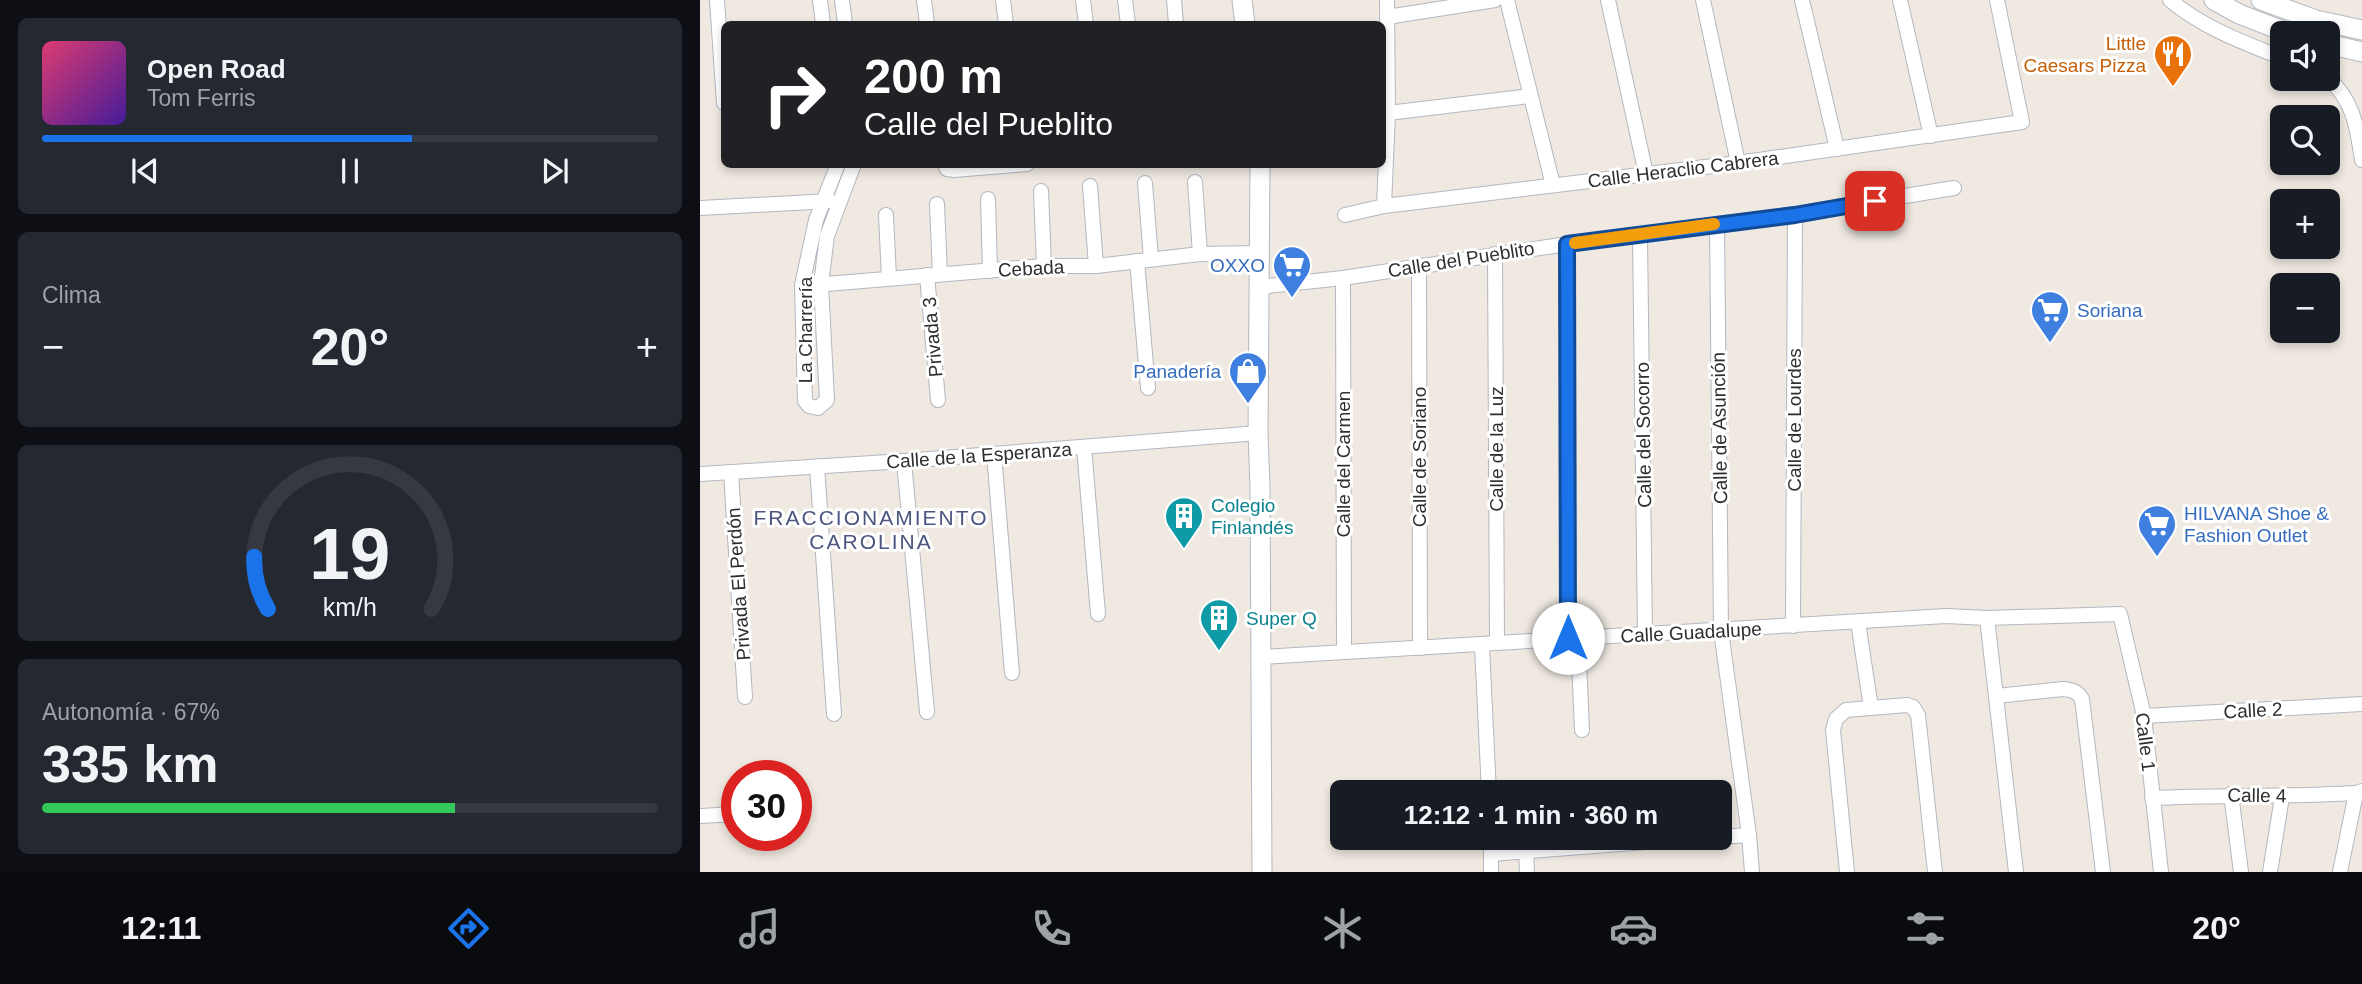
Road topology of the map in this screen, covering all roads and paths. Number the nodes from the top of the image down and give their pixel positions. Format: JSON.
{"nodes":[{"id":1,"x":717,"y":0,"type":"edge"},
{"id":2,"x":820,"y":0,"type":"edge"},
{"id":3,"x":842,"y":0,"type":"edge"},
{"id":4,"x":924,"y":0,"type":"edge"},
{"id":5,"x":1003,"y":0,"type":"edge"},
{"id":6,"x":1083,"y":0,"type":"edge"},
{"id":7,"x":1125,"y":0,"type":"edge"},
{"id":8,"x":1174,"y":0,"type":"edge"},
{"id":9,"x":1242,"y":0,"type":"edge"},
{"id":10,"x":1387,"y":0,"type":"edge"},
{"id":11,"x":1494,"y":0,"type":"edge"},
{"id":12,"x":1507,"y":0,"type":"edge"},
{"id":13,"x":1608,"y":0,"type":"edge"},
{"id":14,"x":1703,"y":0,"type":"edge"},
{"id":15,"x":1802,"y":0,"type":"edge"},
{"id":16,"x":1900,"y":0,"type":"edge"},
{"id":17,"x":1997,"y":0,"type":"edge"},
{"id":18,"x":2170,"y":0,"type":"edge"},
{"id":19,"x":2214,"y":0,"type":"edge"},
{"id":20,"x":2261,"y":0,"type":"edge"},
{"id":21,"x":1387,"y":17,"type":"junction"},
{"id":22,"x":823,"y":21,"type":"edge"},
{"id":23,"x":845,"y":21,"type":"edge"},
{"id":24,"x":927,"y":21,"type":"edge"},
{"id":25,"x":1006,"y":21,"type":"edge"},
{"id":26,"x":1086,"y":21,"type":"edge"},
{"id":27,"x":1128,"y":21,"type":"edge"},
{"id":28,"x":1176,"y":21,"type":"edge"},
{"id":29,"x":1245,"y":21,"type":"edge"},
{"id":30,"x":2270,"y":26,"type":"edge"},
{"id":31,"x":2362,"y":30,"type":"edge"},
{"id":32,"x":721,"y":36,"type":"edge"},
{"id":33,"x":2340,"y":47,"type":"edge"},
{"id":34,"x":2362,"y":52,"type":"edge"},
{"id":35,"x":2270,"y":53,"type":"edge"},
{"id":36,"x":2340,"y":91,"type":"edge"},
{"id":37,"x":1530,"y":96,"type":"junction"},
{"id":38,"x":1388,"y":113,"type":"junction"},
{"id":39,"x":1931,"y":136,"type":"junction"},
{"id":40,"x":1837,"y":149,"type":"junction"},
{"id":41,"x":1386,"y":160,"type":"edge"},
{"id":42,"x":2362,"y":160,"type":"edge"},
{"id":43,"x":1738,"y":163,"type":"junction"},
{"id":44,"x":836,"y":168,"type":"edge"},
{"id":45,"x":852,"y":168,"type":"edge"},
{"id":46,"x":1260,"y":168,"type":"edge"},
{"id":47,"x":1386,"y":168,"type":"edge"},
{"id":48,"x":1646,"y":174,"type":"junction"},
{"id":49,"x":1195,"y":182,"type":"dead end"},
{"id":50,"x":1145,"y":183,"type":"dead end"},
{"id":51,"x":1553,"y":185,"type":"junction"},
{"id":52,"x":1090,"y":186,"type":"dead end"},
{"id":53,"x":1954,"y":188,"type":"dead end"},
{"id":54,"x":1041,"y":191,"type":"dead end"},
{"id":55,"x":988,"y":199,"type":"dead end"},
{"id":56,"x":822,"y":200,"type":"junction"},
{"id":57,"x":839,"y":202,"type":"junction"},
{"id":58,"x":937,"y":204,"type":"dead end"},
{"id":59,"x":1384,"y":206,"type":"junction"},
{"id":60,"x":700,"y":208,"type":"edge"},
{"id":61,"x":886,"y":215,"type":"dead end"},
{"id":62,"x":1345,"y":215,"type":"dead end"},
{"id":63,"x":1795,"y":215,"type":"junction"},
{"id":64,"x":1717,"y":224,"type":"junction"},
{"id":65,"x":1640,"y":236,"type":"junction"},
{"id":66,"x":1567,"y":244,"type":"junction"},
{"id":67,"x":1259,"y":253,"type":"junction"},
{"id":68,"x":1200,"y":254,"type":"junction"},
{"id":69,"x":1494,"y":254,"type":"junction"},
{"id":70,"x":1144,"y":260,"type":"junction"},
{"id":71,"x":1419,"y":265,"type":"junction"},
{"id":72,"x":1044,"y":266,"type":"junction"},
{"id":73,"x":1096,"y":266,"type":"junction"},
{"id":74,"x":990,"y":271,"type":"junction"},
{"id":75,"x":933,"y":275,"type":"junction"},
{"id":76,"x":889,"y":278,"type":"junction"},
{"id":77,"x":1343,"y":278,"type":"junction"},
{"id":78,"x":821,"y":284,"type":"junction"},
{"id":79,"x":802,"y":285,"type":"junction"},
{"id":80,"x":1259,"y":287,"type":"junction"},
{"id":81,"x":1148,"y":388,"type":"dead end"},
{"id":82,"x":938,"y":400,"type":"dead end"},
{"id":83,"x":1258,"y":433,"type":"junction"},
{"id":84,"x":1084,"y":447,"type":"junction"},
{"id":85,"x":994,"y":454,"type":"junction"},
{"id":86,"x":904,"y":461,"type":"junction"},
{"id":87,"x":817,"y":466,"type":"junction"},
{"id":88,"x":731,"y":472,"type":"junction"},
{"id":89,"x":700,"y":474,"type":"edge"},
{"id":90,"x":1098,"y":614,"type":"dead end"},
{"id":91,"x":2120,"y":614,"type":"joint"},
{"id":92,"x":1987,"y":618,"type":"junction"},
{"id":93,"x":1858,"y":622,"type":"junction"},
{"id":94,"x":1793,"y":626,"type":"junction"},
{"id":95,"x":1721,"y":631,"type":"junction"},
{"id":96,"x":1645,"y":635,"type":"junction"},
{"id":97,"x":1573,"y":638,"type":"junction"},
{"id":98,"x":1489,"y":645,"type":"junction"},
{"id":99,"x":1420,"y":648,"type":"junction"},
{"id":100,"x":1344,"y":651,"type":"junction"},
{"id":101,"x":1262,"y":657,"type":"junction"},
{"id":102,"x":1012,"y":673,"type":"dead end"},
{"id":103,"x":745,"y":696,"type":"dead end"},
{"id":104,"x":1997,"y":696,"type":"junction"},
{"id":105,"x":2362,"y":704,"type":"edge"},
{"id":106,"x":1871,"y":708,"type":"junction"},
{"id":107,"x":927,"y":712,"type":"dead end"},
{"id":108,"x":834,"y":714,"type":"dead end"},
{"id":109,"x":2144,"y":716,"type":"junction"},
{"id":110,"x":1582,"y":730,"type":"dead end"},
{"id":111,"x":1489,"y":780,"type":"edge"},
{"id":112,"x":2359,"y":792,"type":"edge"},
{"id":113,"x":2231,"y":794,"type":"junction"},
{"id":114,"x":2152,"y":797,"type":"junction"},
{"id":115,"x":2283,"y":797,"type":"junction"},
{"id":116,"x":721,"y":815,"type":"edge"},
{"id":117,"x":700,"y":816,"type":"edge"},
{"id":118,"x":1749,"y":835,"type":"junction"},
{"id":119,"x":1732,"y":836,"type":"edge"},
{"id":120,"x":1492,"y":850,"type":"edge"},
{"id":121,"x":1526,"y":850,"type":"joint"},
{"id":122,"x":1492,"y":854,"type":"junction"},
{"id":123,"x":1262,"y":872,"type":"edge"},
{"id":124,"x":1491,"y":872,"type":"edge"},
{"id":125,"x":1527,"y":872,"type":"edge"},
{"id":126,"x":1752,"y":872,"type":"edge"},
{"id":127,"x":1847,"y":872,"type":"edge"},
{"id":128,"x":1934,"y":872,"type":"edge"},
{"id":129,"x":2016,"y":872,"type":"edge"},
{"id":130,"x":2103,"y":872,"type":"edge"},
{"id":131,"x":2161,"y":872,"type":"edge"},
{"id":132,"x":2242,"y":872,"type":"edge"},
{"id":133,"x":2270,"y":872,"type":"edge"},
{"id":134,"x":2340,"y":872,"type":"edge"}],
"edges":[{"from":1,"to":32,"type":"street"},
{"from":2,"to":22,"type":"street"},
{"from":3,"to":23,"type":"street"},
{"from":4,"to":24,"type":"street"},
{"from":5,"to":25,"type":"street"},
{"from":6,"to":26,"type":"street"},
{"from":7,"to":27,"type":"street"},
{"from":8,"to":28,"type":"street"},
{"from":9,"to":29,"type":"main road"},
{"from":10,"to":21,"type":"street"},
{"from":11,"to":21,"type":"street"},
{"from":12,"to":37,"type":"street"},
{"from":13,"to":48,"type":"street"},
{"from":14,"to":43,"type":"street"},
{"from":15,"to":40,"type":"street"},
{"from":16,"to":39,"type":"street"},
{"from":17,"to":39,"type":"street","name":"Calle Heraclio Cabrera"},
{"from":18,"to":35,"type":"street"},
{"from":19,"to":30,"type":"main road"},
{"from":20,"to":31,"type":"main road"},
{"from":21,"to":38,"type":"street"},
{"from":33,"to":34,"type":"main road"},
{"from":36,"to":42,"type":"street"},
{"from":37,"to":38,"type":"street"},
{"from":37,"to":51,"type":"street"},
{"from":38,"to":41,"type":"street"},
{"from":39,"to":40,"type":"street","name":"Calle Heraclio Cabrera"},
{"from":40,"to":43,"type":"street","name":"Calle Heraclio Cabrera"},
{"from":43,"to":48,"type":"street","name":"Calle Heraclio Cabrera"},
{"from":44,"to":56,"type":"street","name":"La Charrería"},
{"from":45,"to":57,"type":"street"},
{"from":46,"to":67,"type":"main road"},
{"from":47,"to":59,"type":"street"},
{"from":48,"to":51,"type":"street","name":"Calle Heraclio Cabrera"},
{"from":49,"to":68,"type":"street"},
{"from":50,"to":70,"type":"street"},
{"from":51,"to":59,"type":"street","name":"Calle Heraclio Cabrera"},
{"from":52,"to":73,"type":"street"},
{"from":53,"to":63,"type":"street","name":"Calle del Pueblito"},
{"from":54,"to":72,"type":"street"},
{"from":55,"to":74,"type":"street"},
{"from":56,"to":57,"type":"street"},
{"from":56,"to":60,"type":"street"},
{"from":56,"to":79,"type":"street","name":"La Charrería"},
{"from":57,"to":78,"type":"street"},
{"from":58,"to":75,"type":"street","name":"Privada 3"},
{"from":59,"to":62,"type":"street","name":"Calle Heraclio Cabrera"},
{"from":61,"to":76,"type":"street"},
{"from":63,"to":64,"type":"street","name":"Calle del Pueblito"},
{"from":63,"to":94,"type":"street","name":"Calle de Lourdes"},
{"from":64,"to":65,"type":"street","name":"Calle del Pueblito"},
{"from":64,"to":95,"type":"street","name":"Calle de Asunción"},
{"from":65,"to":66,"type":"street","name":"Calle del Pueblito"},
{"from":65,"to":96,"type":"street","name":"Calle del Socorro"},
{"from":66,"to":69,"type":"street","name":"Calle del Pueblito"},
{"from":66,"to":97,"type":"street"},
{"from":67,"to":68,"type":"street","name":"Cebada"},
{"from":67,"to":80,"type":"main road"},
{"from":68,"to":70,"type":"street","name":"Cebada"},
{"from":69,"to":71,"type":"street","name":"Calle del Pueblito"},
{"from":69,"to":98,"type":"street","name":"Calle de la Luz"},
{"from":70,"to":73,"type":"street","name":"Cebada"},
{"from":70,"to":81,"type":"street"},
{"from":71,"to":77,"type":"street","name":"Calle del Pueblito"},
{"from":71,"to":99,"type":"street","name":"Calle de Soriano"},
{"from":72,"to":73,"type":"street","name":"Cebada"},
{"from":72,"to":74,"type":"street","name":"Cebada"},
{"from":74,"to":75,"type":"street","name":"Cebada"},
{"from":75,"to":76,"type":"street","name":"Cebada"},
{"from":75,"to":82,"type":"street","name":"Privada 3"},
{"from":76,"to":78,"type":"street","name":"Cebada"},
{"from":77,"to":80,"type":"street","name":"Calle del Pueblito"},
{"from":77,"to":100,"type":"street","name":"Calle del Carmen"},
{"from":78,"to":79,"type":"street","name":"Cebada"},
{"from":78,"to":79,"type":"street","name":"La Charrería"},
{"from":80,"to":83,"type":"main road"},
{"from":83,"to":84,"type":"street","name":"Calle de la Esperanza"},
{"from":83,"to":101,"type":"main road"},
{"from":84,"to":85,"type":"street","name":"Calle de la Esperanza"},
{"from":84,"to":90,"type":"street"},
{"from":85,"to":86,"type":"street","name":"Calle de la Esperanza"},
{"from":85,"to":102,"type":"street"},
{"from":86,"to":87,"type":"street","name":"Calle de la Esperanza"},
{"from":86,"to":107,"type":"street"},
{"from":87,"to":88,"type":"street","name":"Calle de la Esperanza"},
{"from":87,"to":108,"type":"street"},
{"from":88,"to":89,"type":"street","name":"Calle de la Esperanza"},
{"from":88,"to":103,"type":"street","name":"Privada El Perdón"},
{"from":91,"to":92,"type":"street","name":"Calle Guadalupe"},
{"from":91,"to":109,"type":"street","name":"Calle 1"},
{"from":92,"to":93,"type":"street","name":"Calle Guadalupe"},
{"from":92,"to":104,"type":"street"},
{"from":93,"to":94,"type":"street","name":"Calle Guadalupe"},
{"from":93,"to":106,"type":"street"},
{"from":94,"to":95,"type":"street","name":"Calle Guadalupe"},
{"from":95,"to":96,"type":"street","name":"Calle Guadalupe"},
{"from":95,"to":118,"type":"street","name":"Calle de Asunción"},
{"from":96,"to":97,"type":"street","name":"Calle Guadalupe"},
{"from":97,"to":98,"type":"street","name":"Calle Guadalupe"},
{"from":97,"to":110,"type":"street"},
{"from":98,"to":99,"type":"street","name":"Calle Guadalupe"},
{"from":98,"to":111,"type":"street","name":"Calle de la Luz"},
{"from":99,"to":100,"type":"street","name":"Calle Guadalupe"},
{"from":100,"to":101,"type":"street","name":"Calle Guadalupe"},
{"from":101,"to":123,"type":"main road"},
{"from":104,"to":129,"type":"street"},
{"from":104,"to":130,"type":"street"},
{"from":105,"to":109,"type":"street","name":"Calle 2"},
{"from":106,"to":127,"type":"street"},
{"from":106,"to":128,"type":"street"},
{"from":109,"to":114,"type":"street","name":"Calle 1"},
{"from":112,"to":115,"type":"street","name":"Calle 4"},
{"from":112,"to":134,"type":"street"},
{"from":113,"to":114,"type":"street","name":"Calle 4"},
{"from":113,"to":115,"type":"street","name":"Calle 4"},
{"from":113,"to":132,"type":"street"},
{"from":114,"to":131,"type":"street","name":"Calle 1"},
{"from":115,"to":133,"type":"street"},
{"from":116,"to":117,"type":"street"},
{"from":118,"to":119,"type":"street"},
{"from":118,"to":126,"type":"street","name":"Calle de Asunción"},
{"from":120,"to":122,"type":"street"},
{"from":121,"to":122,"type":"street"},
{"from":121,"to":125,"type":"street"},
{"from":122,"to":124,"type":"street"}]}
